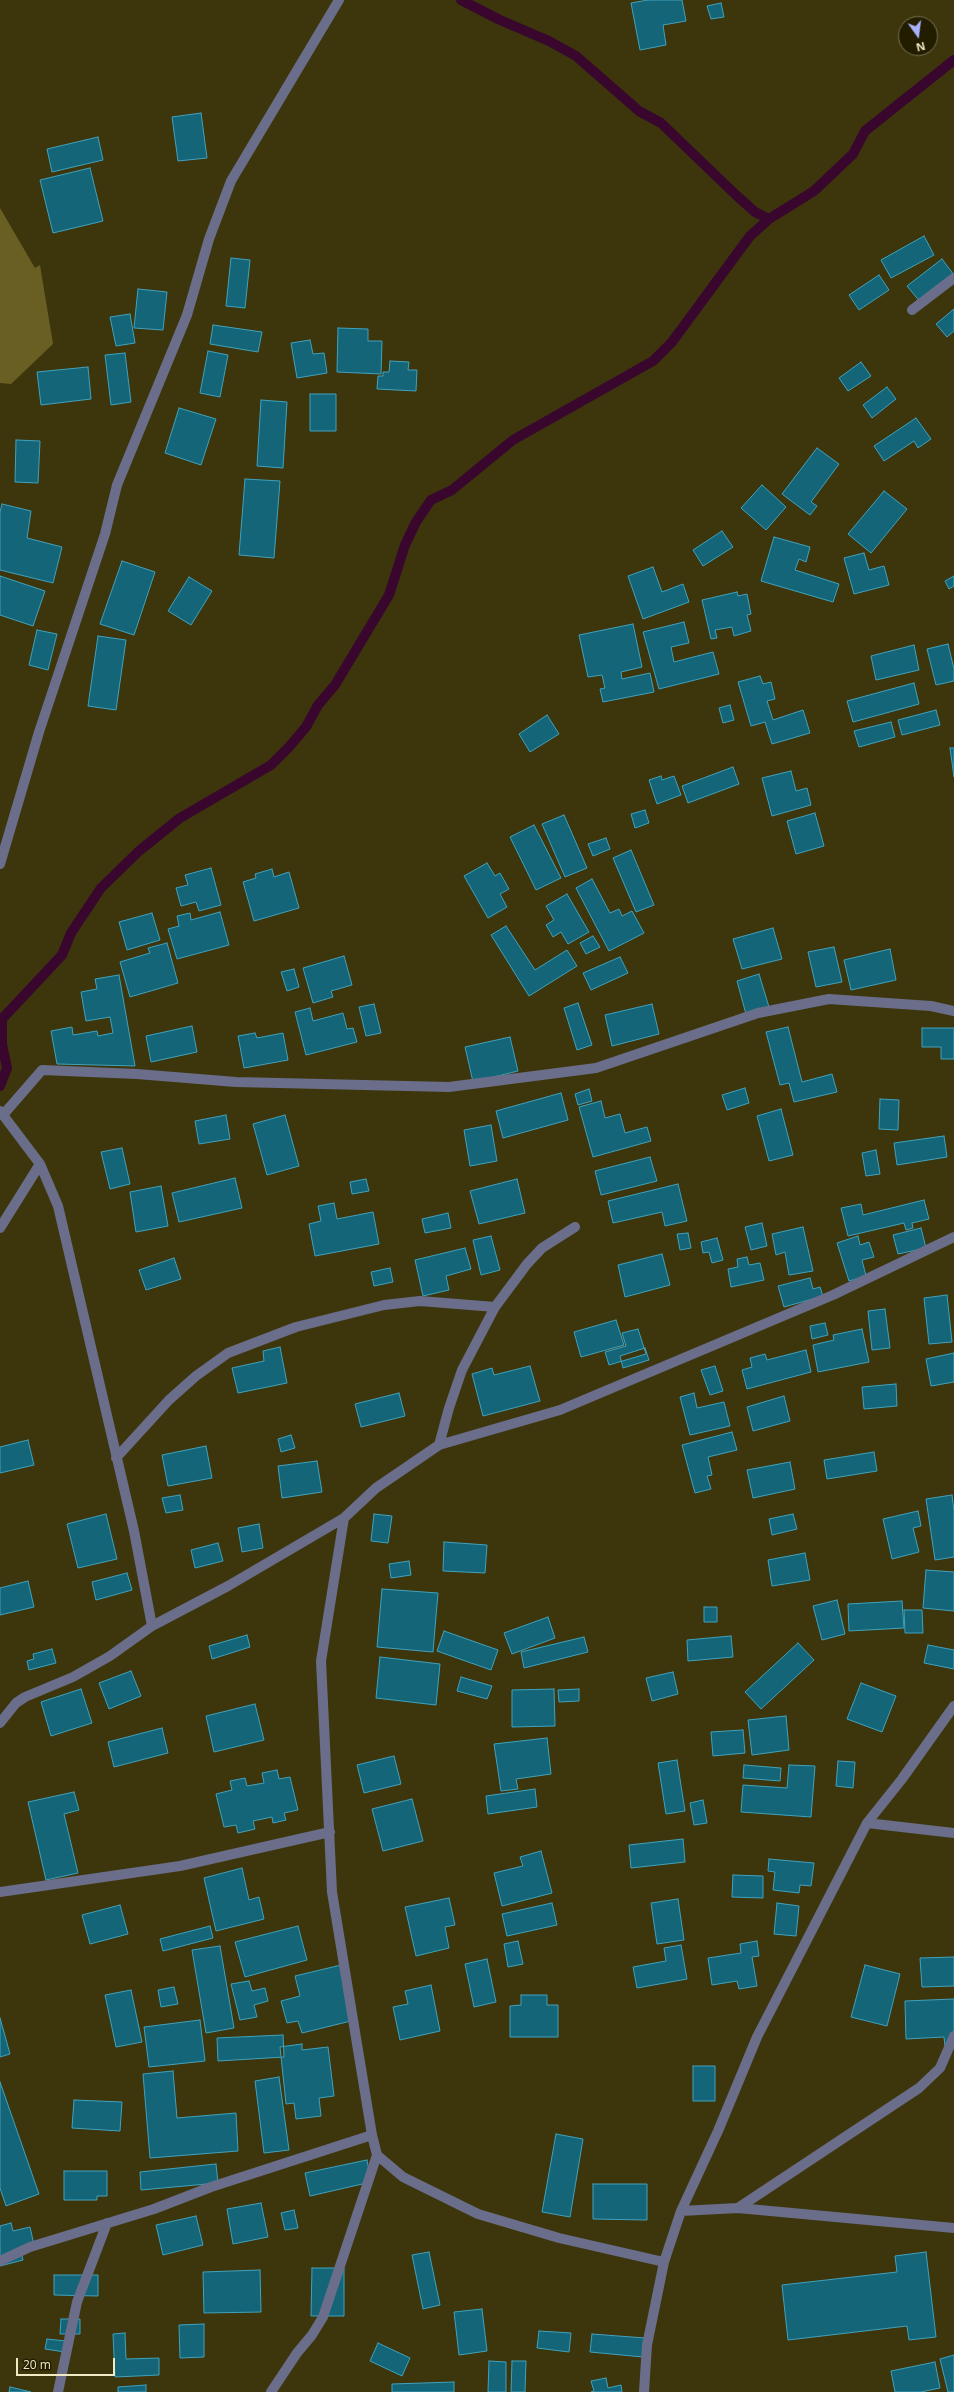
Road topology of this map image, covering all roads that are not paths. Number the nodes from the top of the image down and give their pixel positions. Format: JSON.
{"nodes":[{"id":1,"x":339,"y":0,"type":"edge"},
{"id":2,"x":954,"y":278,"type":"edge"},
{"id":3,"x":912,"y":310,"type":"dead end"},
{"id":4,"x":0,"y":864,"type":"edge"},
{"id":5,"x":954,"y":1011,"type":"edge"},
{"id":6,"x":2,"y":1113,"type":"edge"},
{"id":7,"x":40,"y":1164,"type":"junction"},
{"id":8,"x":575,"y":1227,"type":"dead end"},
{"id":9,"x":0,"y":1228,"type":"edge"},
{"id":10,"x":954,"y":1237,"type":"edge"},
{"id":11,"x":495,"y":1306,"type":"junction"},
{"id":12,"x":439,"y":1445,"type":"junction"},
{"id":13,"x":116,"y":1458,"type":"junction"},
{"id":14,"x":344,"y":1518,"type":"junction"},
{"id":15,"x":152,"y":1626,"type":"junction"},
{"id":16,"x":954,"y":1706,"type":"edge"},
{"id":17,"x":0,"y":1722,"type":"edge"},
{"id":18,"x":867,"y":1823,"type":"junction"},
{"id":19,"x":330,"y":1832,"type":"junction"},
{"id":20,"x":954,"y":1833,"type":"edge"},
{"id":21,"x":0,"y":1892,"type":"edge"},
{"id":22,"x":954,"y":2036,"type":"edge"},
{"id":23,"x":372,"y":2135,"type":"junction"},
{"id":24,"x":377,"y":2155,"type":"junction"},
{"id":25,"x":738,"y":2208,"type":"junction"},
{"id":26,"x":681,"y":2211,"type":"junction"},
{"id":27,"x":107,"y":2223,"type":"junction"},
{"id":28,"x":954,"y":2228,"type":"edge"},
{"id":29,"x":0,"y":2261,"type":"edge"},
{"id":30,"x":664,"y":2262,"type":"junction"},
{"id":31,"x":58,"y":2392,"type":"edge"},
{"id":32,"x":272,"y":2392,"type":"edge"},
{"id":33,"x":644,"y":2392,"type":"edge"}],
"edges":[{"from":1,"to":4,"type":"street"},
{"from":2,"to":3,"type":"street"},
{"from":5,"to":6,"type":"street"},
{"from":6,"to":7,"type":"street"},
{"from":7,"to":9,"type":"street"},
{"from":7,"to":13,"type":"street"},
{"from":8,"to":11,"type":"street"},
{"from":10,"to":12,"type":"street"},
{"from":11,"to":12,"type":"street"},
{"from":11,"to":13,"type":"street"},
{"from":12,"to":14,"type":"street"},
{"from":13,"to":15,"type":"street"},
{"from":14,"to":15,"type":"street"},
{"from":14,"to":19,"type":"street"},
{"from":15,"to":17,"type":"street"},
{"from":16,"to":18,"type":"street"},
{"from":18,"to":20,"type":"street"},
{"from":18,"to":26,"type":"street"},
{"from":19,"to":21,"type":"street"},
{"from":19,"to":23,"type":"street"},
{"from":22,"to":25,"type":"street"},
{"from":23,"to":24,"type":"street"},
{"from":23,"to":27,"type":"street"},
{"from":24,"to":30,"type":"street"},
{"from":24,"to":32,"type":"street"},
{"from":25,"to":26,"type":"street"},
{"from":25,"to":28,"type":"street"},
{"from":26,"to":30,"type":"street"},
{"from":27,"to":29,"type":"street"},
{"from":27,"to":31,"type":"street"},
{"from":30,"to":33,"type":"street"}]}
